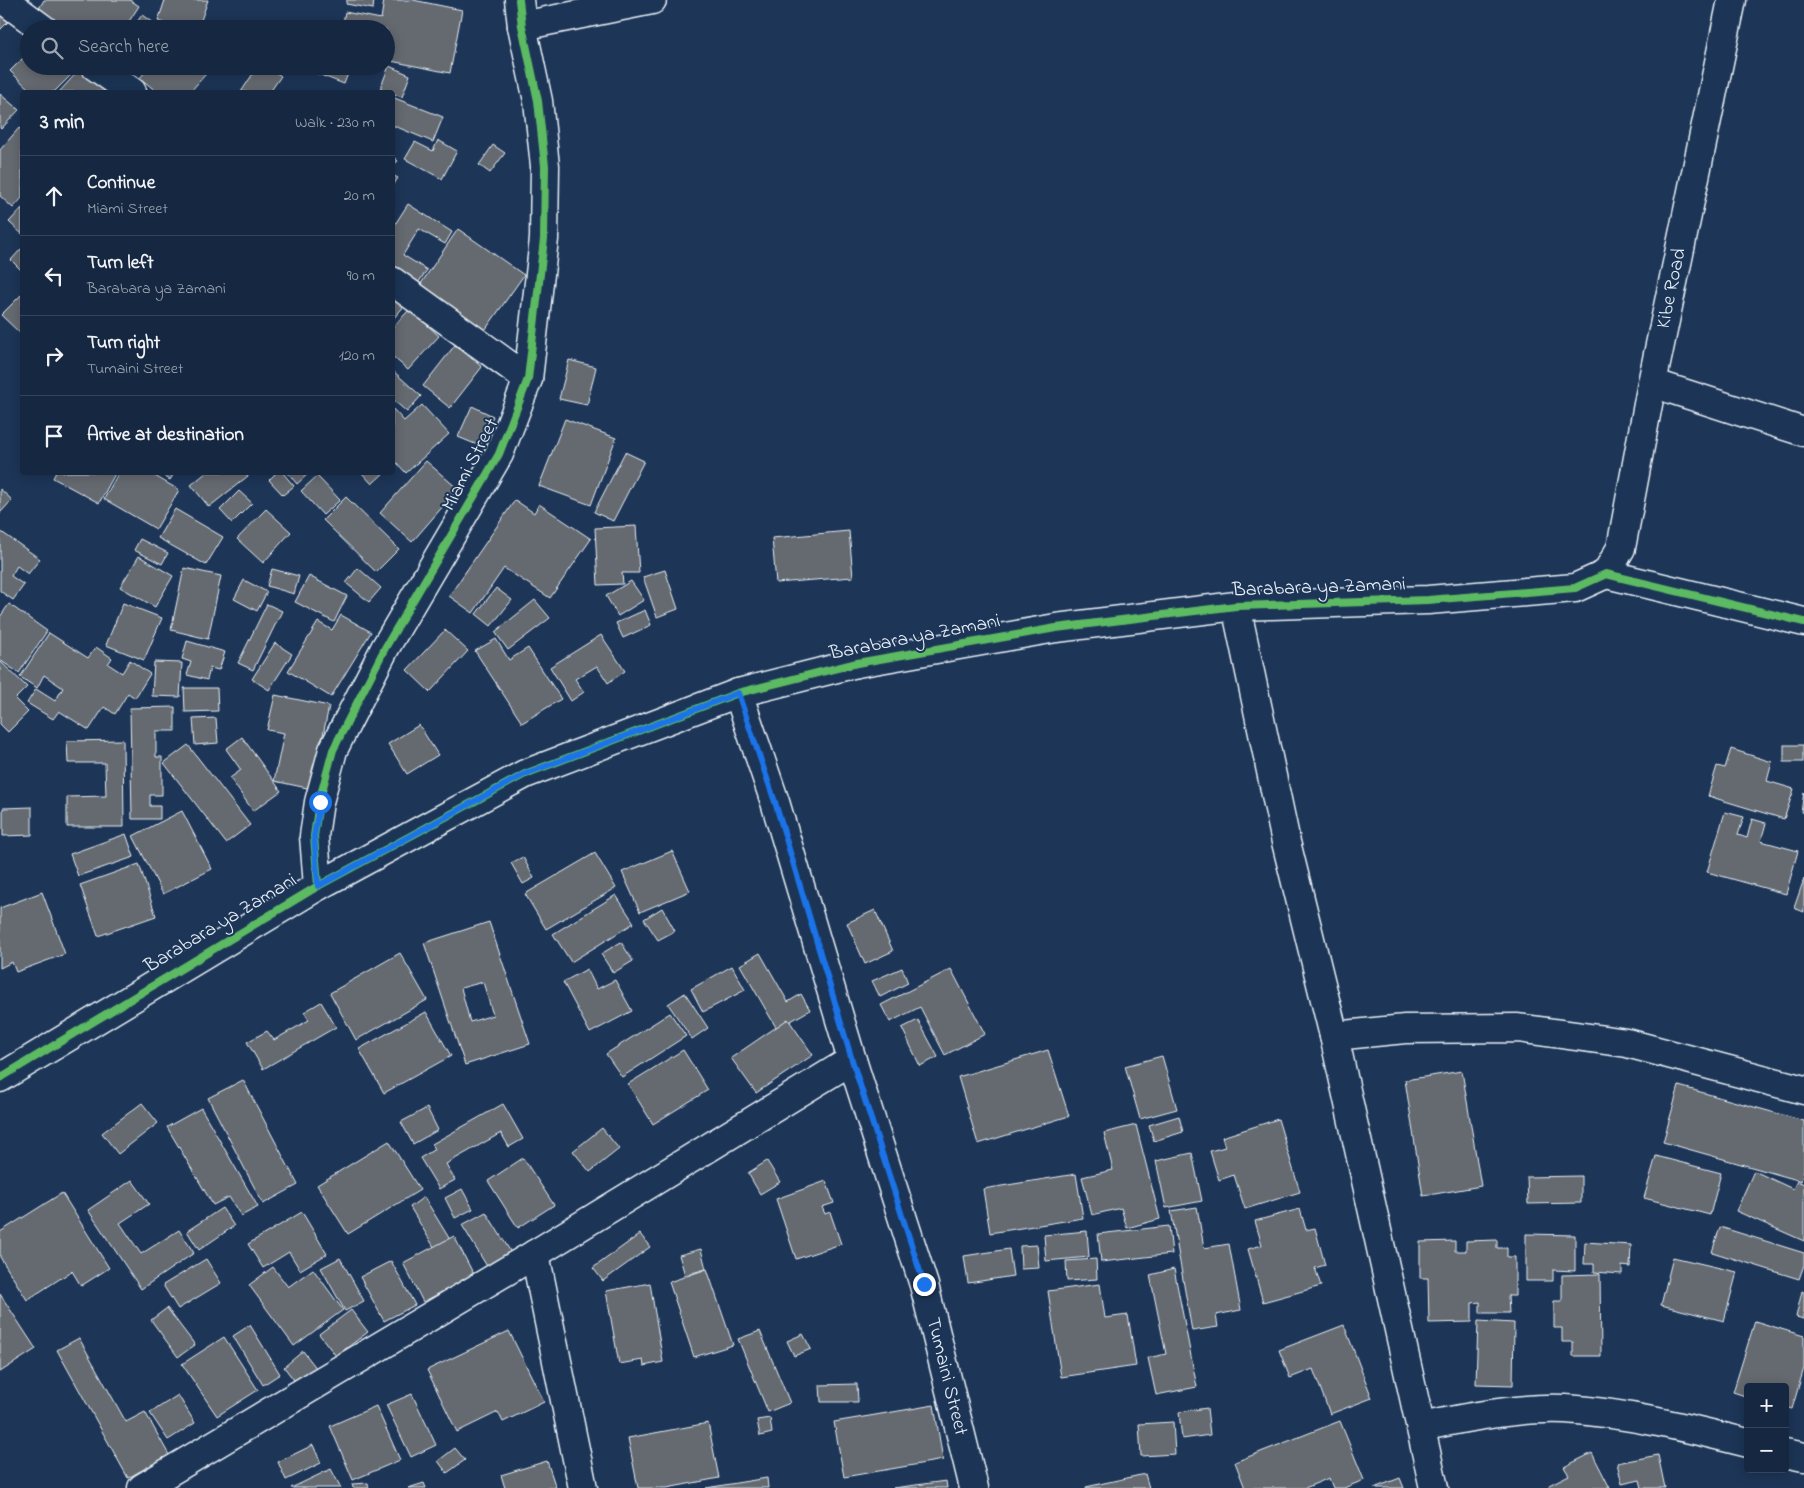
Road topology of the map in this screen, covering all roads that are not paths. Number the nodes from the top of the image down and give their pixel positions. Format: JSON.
{"nodes":[{"id":1,"x":4,"y":0,"type":"edge"},
{"id":2,"x":652,"y":0,"type":"edge"},
{"id":3,"x":1732,"y":0,"type":"edge"},
{"id":4,"x":520,"y":13,"type":"edge"},
{"id":5,"x":31,"y":20,"type":"edge"},
{"id":6,"x":108,"y":75,"type":"edge"},
{"id":7,"x":129,"y":90,"type":"edge"},
{"id":8,"x":395,"y":283,"type":"edge"},
{"id":9,"x":528,"y":379,"type":"junction"},
{"id":10,"x":1652,"y":383,"type":"junction"},
{"id":11,"x":1804,"y":432,"type":"edge"},
{"id":12,"x":1606,"y":574,"type":"junction"},
{"id":13,"x":1236,"y":606,"type":"junction"},
{"id":14,"x":1804,"y":622,"type":"edge"},
{"id":15,"x":738,"y":693,"type":"junction"},
{"id":16,"x":318,"y":886,"type":"junction"},
{"id":17,"x":1334,"y":1036,"type":"junction"},
{"id":18,"x":852,"y":1060,"type":"junction"},
{"id":19,"x":0,"y":1078,"type":"edge"},
{"id":20,"x":1804,"y":1090,"type":"edge"},
{"id":21,"x":535,"y":1254,"type":"junction"},
{"id":22,"x":1422,"y":1426,"type":"junction"},
{"id":23,"x":1744,"y":1442,"type":"edge"},
{"id":24,"x":1789,"y":1454,"type":"edge"},
{"id":25,"x":1804,"y":1458,"type":"edge"},
{"id":26,"x":142,"y":1488,"type":"edge"},
{"id":27,"x":583,"y":1488,"type":"edge"},
{"id":28,"x":974,"y":1488,"type":"edge"},
{"id":29,"x":1434,"y":1488,"type":"edge"}],
"edges":[{"from":1,"to":5,"type":"street"},
{"from":2,"to":4,"type":"street"},
{"from":3,"to":10,"type":"street","name":"Kibe Road"},
{"from":4,"to":9,"type":"street","name":"Miami Street"},
{"from":6,"to":7,"type":"street"},
{"from":8,"to":9,"type":"street"},
{"from":9,"to":16,"type":"street","name":"Miami Street"},
{"from":10,"to":11,"type":"street"},
{"from":10,"to":12,"type":"street","name":"Kibe Road"},
{"from":12,"to":13,"type":"street","name":"Barabara ya Zamani"},
{"from":12,"to":14,"type":"street"},
{"from":13,"to":15,"type":"street","name":"Barabara ya Zamani"},
{"from":13,"to":17,"type":"street"},
{"from":15,"to":16,"type":"street","name":"Barabara ya Zamani"},
{"from":15,"to":18,"type":"street","name":"Tumaini Street"},
{"from":16,"to":19,"type":"street","name":"Barabara ya Zamani"},
{"from":17,"to":20,"type":"street"},
{"from":17,"to":22,"type":"street"},
{"from":18,"to":21,"type":"street"},
{"from":18,"to":28,"type":"street","name":"Tumaini Street"},
{"from":21,"to":26,"type":"street"},
{"from":21,"to":27,"type":"street"},
{"from":22,"to":23,"type":"street"},
{"from":22,"to":29,"type":"street"},
{"from":24,"to":25,"type":"street"}]}
